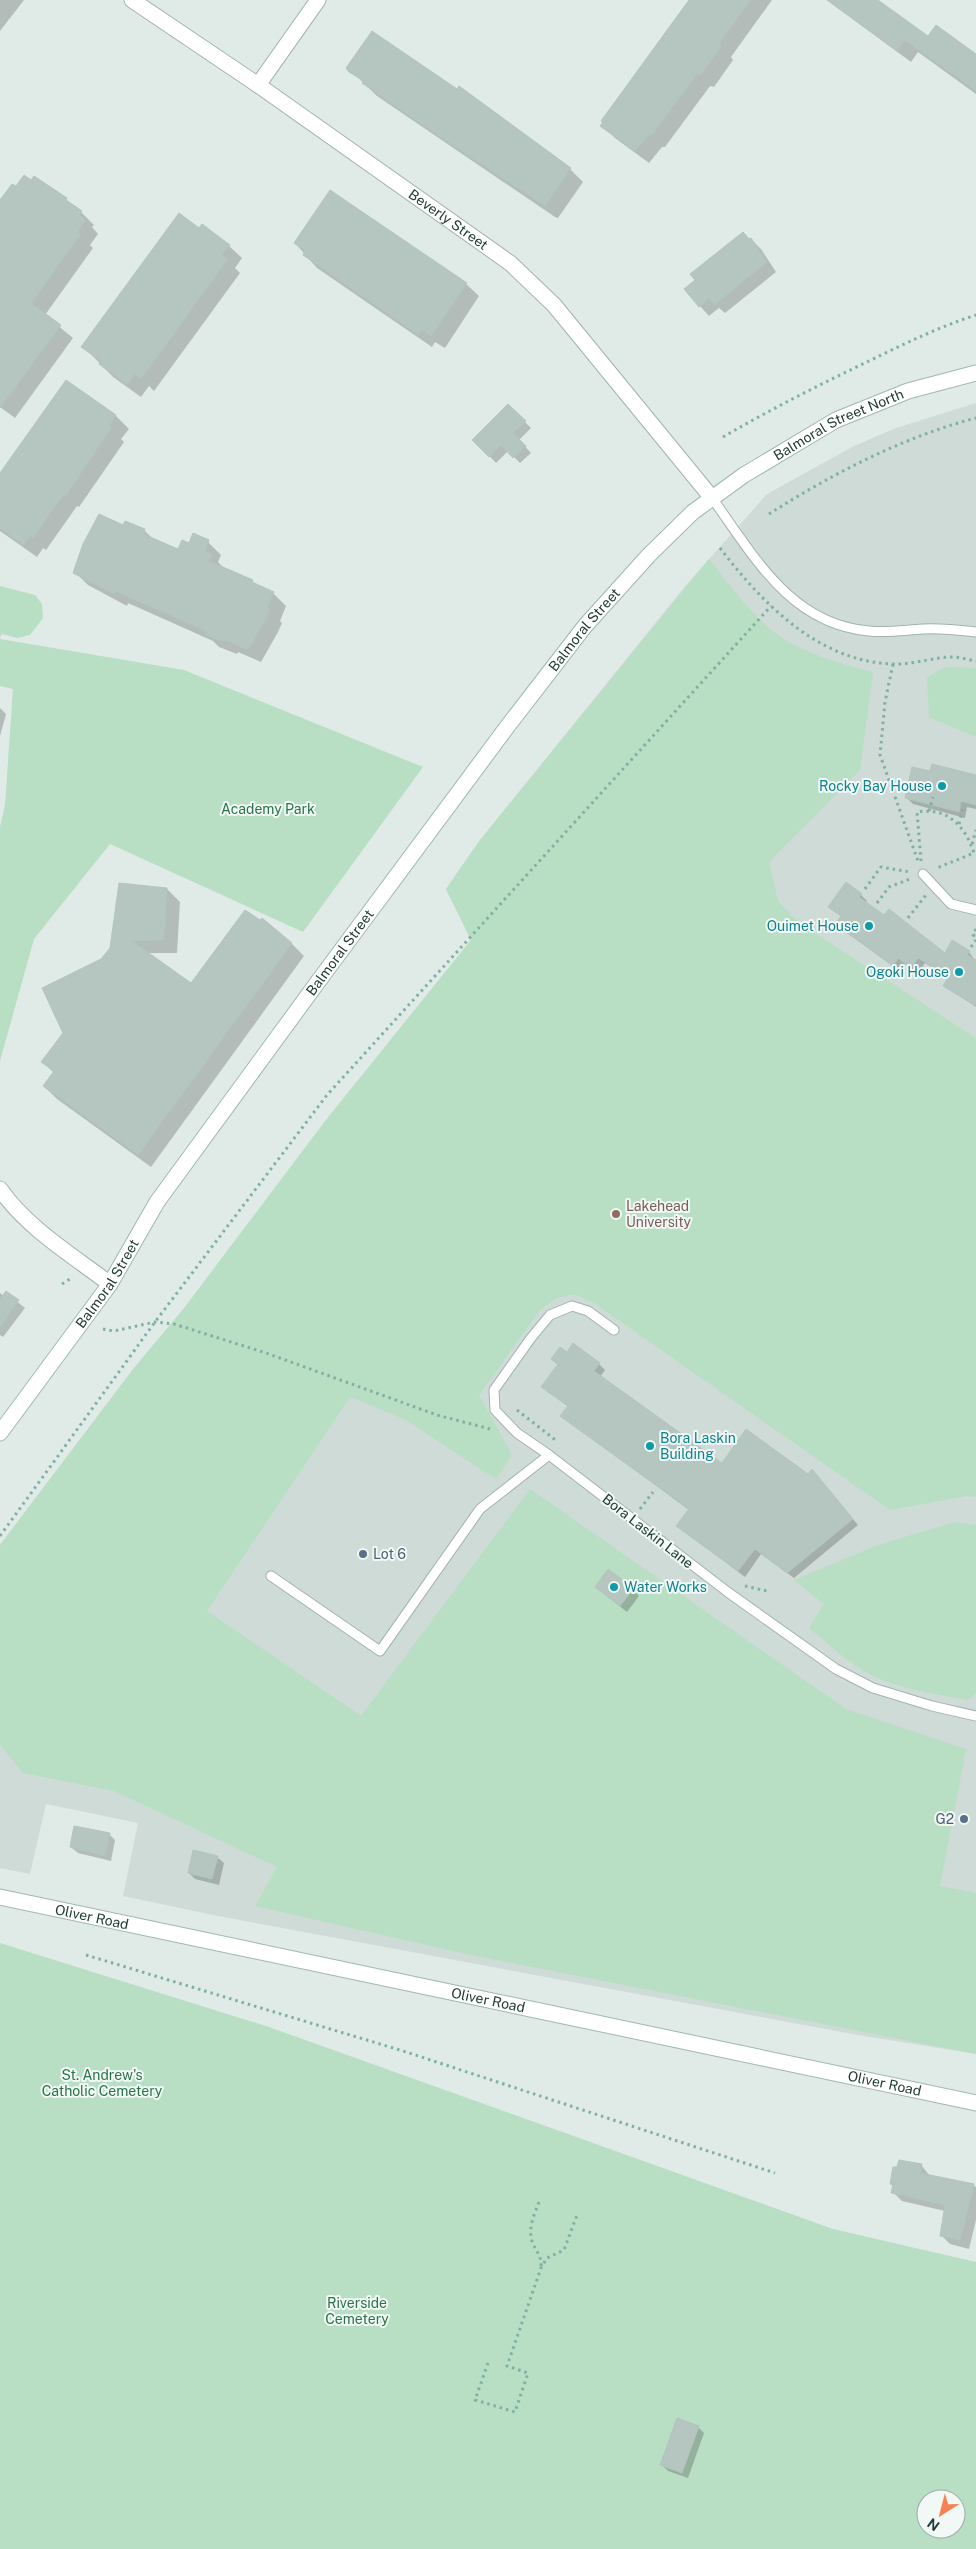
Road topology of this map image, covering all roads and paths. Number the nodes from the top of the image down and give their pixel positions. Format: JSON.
{"nodes":[{"id":1,"x":132,"y":0,"type":"edge"},
{"id":2,"x":318,"y":0,"type":"edge"},
{"id":3,"x":258,"y":85,"type":"junction"},
{"id":4,"x":976,"y":315,"type":"edge"},
{"id":5,"x":976,"y":373,"type":"edge"},
{"id":6,"x":976,"y":418,"type":"edge"},
{"id":7,"x":723,"y":438,"type":"dead end"},
{"id":8,"x":712,"y":498,"type":"junction"},
{"id":9,"x":769,"y":514,"type":"dead end"},
{"id":10,"x":771,"y":606,"type":"dead end"},
{"id":11,"x":976,"y":632,"type":"edge"},
{"id":12,"x":893,"y":664,"type":"dead end"},
{"id":13,"x":933,"y":797,"type":"dead end"},
{"id":14,"x":964,"y":805,"type":"dead end"},
{"id":15,"x":929,"y":811,"type":"junction"},
{"id":16,"x":959,"y":824,"type":"junction"},
{"id":17,"x":976,"y":830,"type":"edge"},
{"id":18,"x":972,"y":845,"type":"junction"},
{"id":19,"x":923,"y":874,"type":"junction"},
{"id":20,"x":933,"y":886,"type":"junction"},
{"id":21,"x":865,"y":889,"type":"dead end"},
{"id":22,"x":877,"y":903,"type":"dead end"},
{"id":23,"x":976,"y":910,"type":"edge"},
{"id":24,"x":908,"y":918,"type":"dead end"},
{"id":25,"x":976,"y":929,"type":"edge"},
{"id":26,"x":976,"y":936,"type":"edge"},
{"id":27,"x":976,"y":940,"type":"edge"},
{"id":28,"x":971,"y":947,"type":"dead end"},
{"id":29,"x":0,"y":1189,"type":"edge"},
{"id":30,"x":73,"y":1277,"type":"dead end"},
{"id":31,"x":62,"y":1284,"type":"dead end"},
{"id":32,"x":110,"y":1284,"type":"junction"},
{"id":33,"x":155,"y":1322,"type":"junction"},
{"id":34,"x":104,"y":1329,"type":"dead end"},
{"id":35,"x":614,"y":1330,"type":"dead end"},
{"id":36,"x":496,"y":1431,"type":"dead end"},
{"id":37,"x":0,"y":1433,"type":"edge"},
{"id":38,"x":549,"y":1455,"type":"junction"},
{"id":39,"x":653,"y":1492,"type":"dead end"},
{"id":40,"x":640,"y":1509,"type":"dead end"},
{"id":41,"x":0,"y":1536,"type":"edge"},
{"id":42,"x":271,"y":1576,"type":"dead end"},
{"id":43,"x":976,"y":1716,"type":"edge"},
{"id":44,"x":0,"y":1897,"type":"edge"},
{"id":45,"x":86,"y":1955,"type":"dead end"},
{"id":46,"x":976,"y":2104,"type":"edge"},
{"id":47,"x":775,"y":2172,"type":"dead end"},
{"id":48,"x":539,"y":2202,"type":"dead end"},
{"id":49,"x":577,"y":2215,"type":"dead end"},
{"id":50,"x":542,"y":2268,"type":"junction"},
{"id":51,"x":488,"y":2363,"type":"dead end"}],
"edges":[{"from":1,"to":3,"type":"main road","name":"Beverly Street"},
{"from":2,"to":3,"type":"main road"},
{"from":3,"to":8,"type":"main road","name":"Beverly Street"},
{"from":4,"to":7,"type":"path"},
{"from":5,"to":8,"type":"main road","name":"Balmoral Street North"},
{"from":6,"to":9,"type":"path"},
{"from":8,"to":11,"type":"lane"},
{"from":8,"to":32,"type":"main road","name":"Balmoral Street"},
{"from":10,"to":33,"type":"path"},
{"from":12,"to":19,"type":"path"},
{"from":13,"to":15,"type":"path"},
{"from":14,"to":16,"type":"path"},
{"from":15,"to":16,"type":"path"},
{"from":15,"to":19,"type":"path"},
{"from":16,"to":18,"type":"path"},
{"from":17,"to":18,"type":"path"},
{"from":18,"to":19,"type":"path"},
{"from":19,"to":20,"type":"lane"},
{"from":19,"to":21,"type":"path"},
{"from":19,"to":22,"type":"path"},
{"from":20,"to":23,"type":"lane"},
{"from":20,"to":24,"type":"path"},
{"from":25,"to":26,"type":"path"},
{"from":27,"to":28,"type":"path"},
{"from":29,"to":32,"type":"main road"},
{"from":30,"to":31,"type":"path"},
{"from":32,"to":37,"type":"main road","name":"Balmoral Street"},
{"from":33,"to":34,"type":"path"},
{"from":33,"to":36,"type":"path"},
{"from":33,"to":41,"type":"path"},
{"from":35,"to":38,"type":"lane","name":"Bora Laskin Lane"},
{"from":38,"to":42,"type":"lane"},
{"from":38,"to":43,"type":"lane","name":"Bora Laskin Lane"},
{"from":39,"to":40,"type":"path"},
{"from":44,"to":46,"type":"main road","name":"Oliver Road"},
{"from":45,"to":47,"type":"path"},
{"from":48,"to":50,"type":"path"},
{"from":49,"to":50,"type":"path"},
{"from":50,"to":51,"type":"path"}]}
